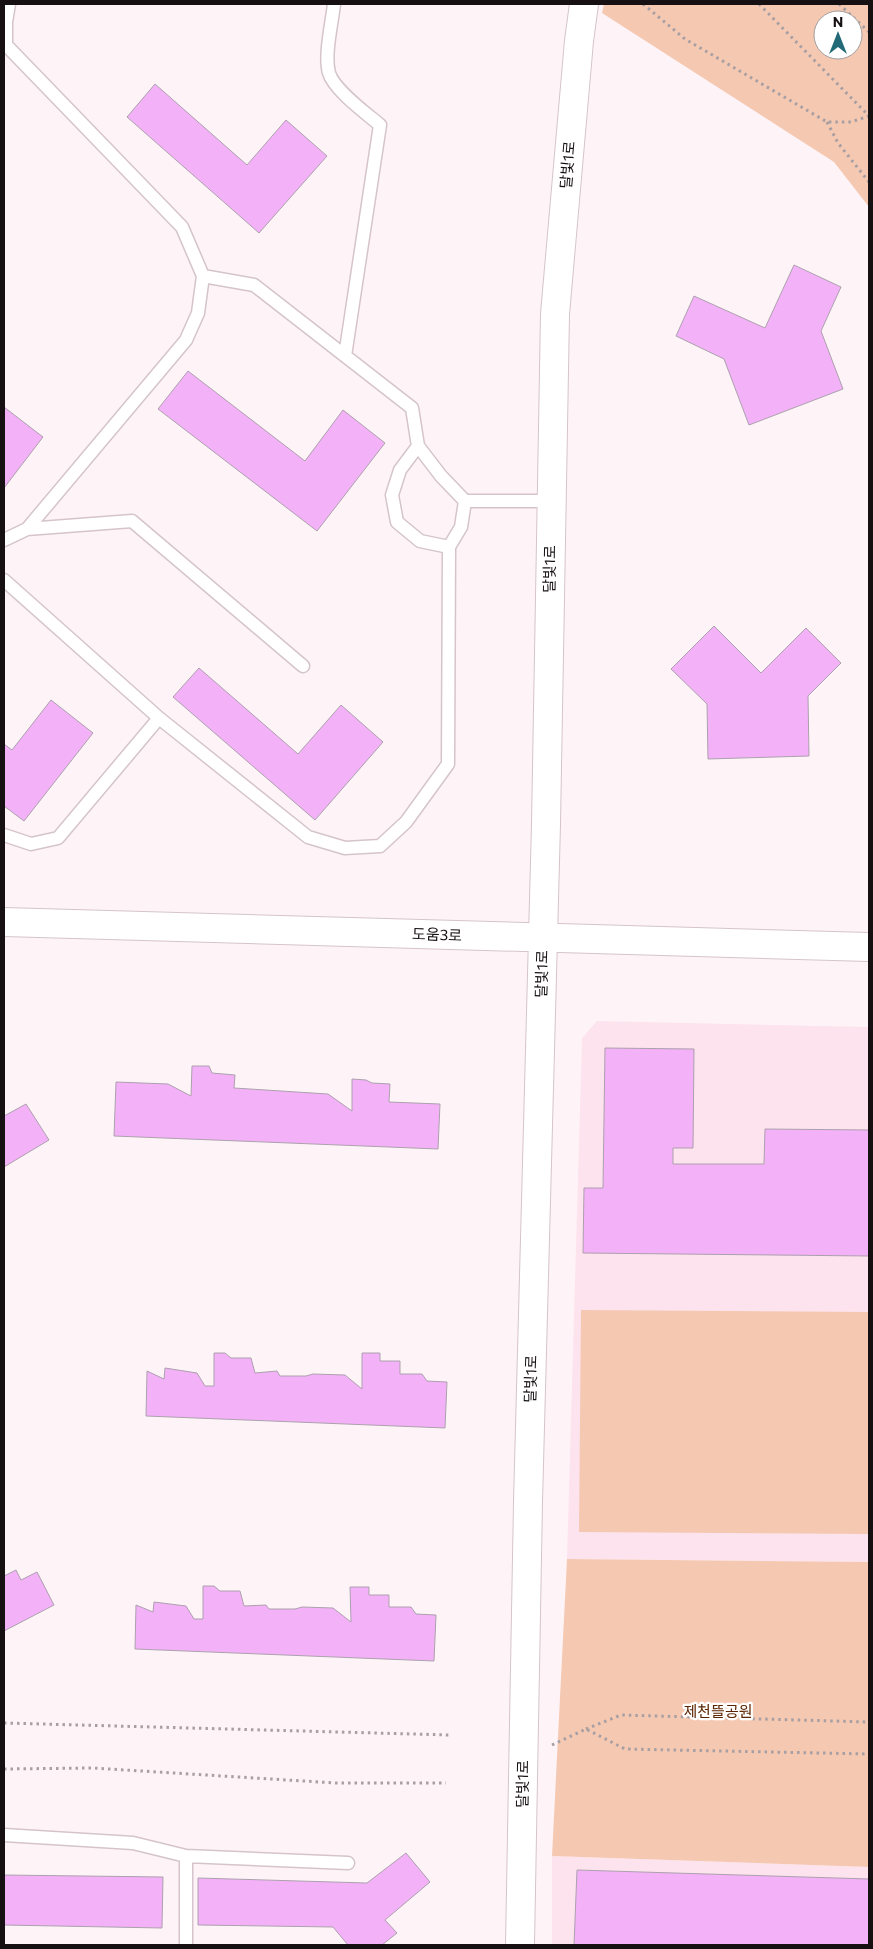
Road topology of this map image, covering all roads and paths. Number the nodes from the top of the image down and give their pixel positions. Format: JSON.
{"nodes":[{"id":1,"x":9,"y":4,"type":"edge"},
{"id":2,"x":334,"y":4,"type":"edge"},
{"id":3,"x":584,"y":4,"type":"edge"},
{"id":4,"x":644,"y":4,"type":"edge"},
{"id":5,"x":759,"y":4,"type":"edge"},
{"id":6,"x":839,"y":4,"type":"edge"},
{"id":7,"x":869,"y":32,"type":"edge"},
{"id":8,"x":869,"y":116,"type":"edge"},
{"id":9,"x":827,"y":122,"type":"junction"},
{"id":10,"x":869,"y":182,"type":"edge"},
{"id":11,"x":203,"y":276,"type":"junction"},
{"id":12,"x":345,"y":356,"type":"junction"},
{"id":13,"x":418,"y":446,"type":"junction"},
{"id":14,"x":465,"y":501,"type":"junction"},
{"id":15,"x":552,"y":501,"type":"junction"},
{"id":16,"x":27,"y":529,"type":"junction"},
{"id":17,"x":4,"y":540,"type":"edge"},
{"id":18,"x":449,"y":547,"type":"junction"},
{"id":19,"x":4,"y":580,"type":"edge"},
{"id":20,"x":303,"y":666,"type":"dead end"},
{"id":21,"x":159,"y":718,"type":"junction"},
{"id":22,"x":4,"y":835,"type":"edge"},
{"id":23,"x":4,"y":922,"type":"edge"},
{"id":24,"x":543,"y":938,"type":"junction"},
{"id":25,"x":869,"y":948,"type":"edge"},
{"id":26,"x":869,"y":1722,"type":"edge"},
{"id":27,"x":4,"y":1723,"type":"edge"},
{"id":28,"x":586,"y":1729,"type":"junction"},
{"id":29,"x":450,"y":1735,"type":"dead end"},
{"id":30,"x":548,"y":1746,"type":"dead end"},
{"id":31,"x":869,"y":1754,"type":"edge"},
{"id":32,"x":4,"y":1769,"type":"edge"},
{"id":33,"x":446,"y":1783,"type":"dead end"},
{"id":34,"x":4,"y":1835,"type":"edge"},
{"id":35,"x":186,"y":1856,"type":"junction"},
{"id":36,"x":348,"y":1863,"type":"dead end"},
{"id":37,"x":186,"y":1945,"type":"edge"},
{"id":38,"x":520,"y":1945,"type":"edge"}],
"edges":[{"from":1,"to":11,"type":"lane"},
{"from":2,"to":12,"type":"lane"},
{"from":3,"to":15,"type":"street","name":"달빛1로"},
{"from":4,"to":9,"type":"path"},
{"from":5,"to":8,"type":"path"},
{"from":6,"to":7,"type":"path"},
{"from":8,"to":9,"type":"path"},
{"from":9,"to":10,"type":"path"},
{"from":11,"to":12,"type":"lane"},
{"from":11,"to":16,"type":"lane"},
{"from":12,"to":13,"type":"lane"},
{"from":13,"to":14,"type":"lane"},
{"from":13,"to":18,"type":"lane"},
{"from":14,"to":15,"type":"lane"},
{"from":14,"to":18,"type":"lane"},
{"from":15,"to":24,"type":"street","name":"달빛1로"},
{"from":16,"to":17,"type":"lane"},
{"from":16,"to":20,"type":"lane"},
{"from":18,"to":21,"type":"lane"},
{"from":19,"to":21,"type":"lane"},
{"from":21,"to":22,"type":"lane"},
{"from":23,"to":24,"type":"street","name":"도움3로"},
{"from":24,"to":25,"type":"street","name":"도움3로"},
{"from":24,"to":38,"type":"street","name":"달빛1로"},
{"from":26,"to":28,"type":"path"},
{"from":27,"to":29,"type":"path"},
{"from":28,"to":30,"type":"path"},
{"from":28,"to":31,"type":"path"},
{"from":32,"to":33,"type":"path"},
{"from":34,"to":35,"type":"lane"},
{"from":35,"to":36,"type":"lane"},
{"from":35,"to":37,"type":"lane"}]}
